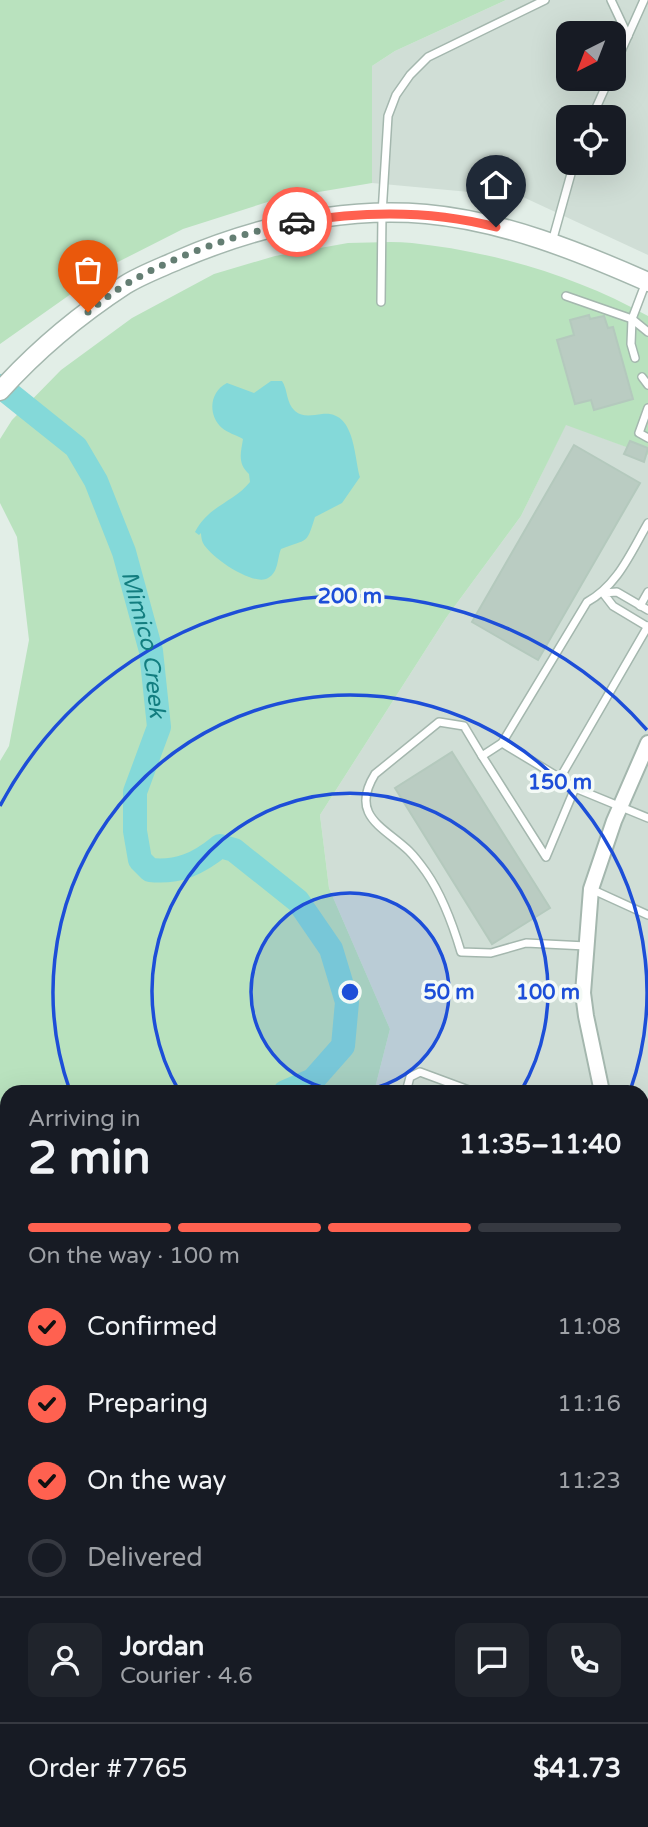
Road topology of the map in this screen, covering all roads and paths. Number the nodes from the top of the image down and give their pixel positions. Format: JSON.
{"nodes":[{"id":1,"x":545,"y":0,"type":"edge"},
{"id":2,"x":611,"y":0,"type":"edge"},
{"id":3,"x":644,"y":0,"type":"edge"},
{"id":4,"x":628,"y":36,"type":"junction"},
{"id":5,"x":626,"y":40,"type":"edge"},
{"id":6,"x":571,"y":175,"type":"edge"},
{"id":7,"x":382,"y":214,"type":"junction"},
{"id":8,"x":552,"y":243,"type":"junction"},
{"id":9,"x":647,"y":282,"type":"edge"},
{"id":10,"x":566,"y":296,"type":"dead end"},
{"id":11,"x":381,"y":302,"type":"dead end"},
{"id":12,"x":632,"y":319,"type":"junction"},
{"id":13,"x":648,"y":332,"type":"edge"},
{"id":14,"x":635,"y":358,"type":"dead end"},
{"id":15,"x":642,"y":377,"type":"dead end"},
{"id":16,"x":648,"y":385,"type":"edge"},
{"id":17,"x":0,"y":391,"type":"edge"},
{"id":18,"x":648,"y":408,"type":"edge"},
{"id":19,"x":648,"y":438,"type":"edge"},
{"id":20,"x":648,"y":523,"type":"edge"},
{"id":21,"x":648,"y":592,"type":"edge"},
{"id":22,"x":603,"y":593,"type":"junction"},
{"id":23,"x":640,"y":606,"type":"junction"},
{"id":24,"x":648,"y":610,"type":"edge"},
{"id":25,"x":648,"y":626,"type":"edge"},
{"id":26,"x":502,"y":743,"type":"junction"},
{"id":27,"x":648,"y":743,"type":"edge"},
{"id":28,"x":482,"y":756,"type":"junction"},
{"id":29,"x":560,"y":778,"type":"junction"},
{"id":30,"x":575,"y":788,"type":"junction"},
{"id":31,"x":620,"y":806,"type":"junction"},
{"id":32,"x":648,"y":818,"type":"edge"},
{"id":33,"x":591,"y":889,"type":"junction"},
{"id":34,"x":648,"y":915,"type":"edge"},
{"id":35,"x":586,"y":946,"type":"junction"},
{"id":36,"x":408,"y":1085,"type":"edge"},
{"id":37,"x":455,"y":1085,"type":"edge"},
{"id":38,"x":601,"y":1085,"type":"edge"}],
"edges":[{"from":1,"to":7,"type":"lane"},
{"from":2,"to":4,"type":"lane"},
{"from":3,"to":4,"type":"lane"},
{"from":4,"to":5,"type":"lane"},
{"from":6,"to":8,"type":"lane"},
{"from":7,"to":8,"type":"street"},
{"from":7,"to":11,"type":"lane"},
{"from":7,"to":17,"type":"street"},
{"from":8,"to":9,"type":"street"},
{"from":9,"to":12,"type":"lane"},
{"from":10,"to":12,"type":"lane"},
{"from":12,"to":13,"type":"lane"},
{"from":12,"to":14,"type":"lane"},
{"from":15,"to":16,"type":"lane"},
{"from":18,"to":19,"type":"lane"},
{"from":20,"to":22,"type":"lane"},
{"from":21,"to":23,"type":"lane"},
{"from":22,"to":23,"type":"lane"},
{"from":22,"to":25,"type":"lane"},
{"from":22,"to":26,"type":"lane"},
{"from":23,"to":24,"type":"lane"},
{"from":25,"to":29,"type":"lane"},
{"from":26,"to":28,"type":"lane"},
{"from":26,"to":29,"type":"lane"},
{"from":27,"to":31,"type":"street"},
{"from":28,"to":30,"type":"lane"},
{"from":28,"to":35,"type":"lane"},
{"from":29,"to":30,"type":"lane"},
{"from":30,"to":31,"type":"lane"},
{"from":31,"to":32,"type":"lane"},
{"from":31,"to":33,"type":"street"},
{"from":33,"to":34,"type":"lane"},
{"from":33,"to":35,"type":"street"},
{"from":35,"to":38,"type":"street"},
{"from":36,"to":37,"type":"lane"}]}
